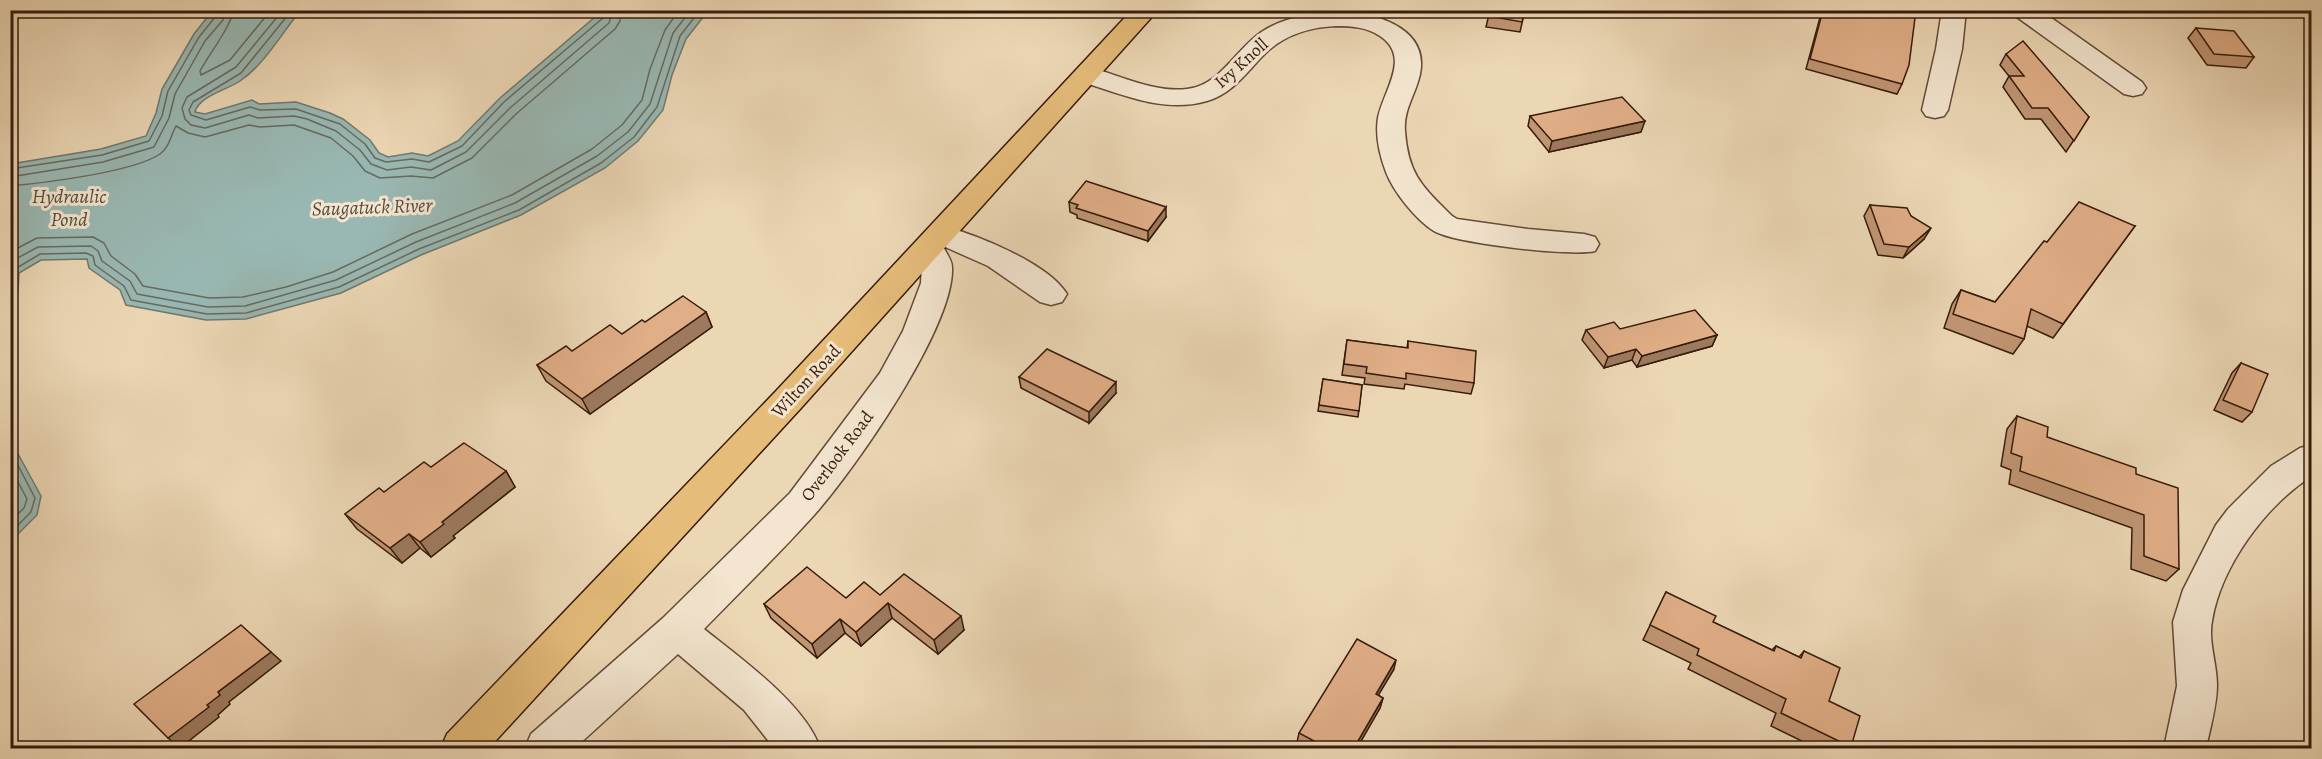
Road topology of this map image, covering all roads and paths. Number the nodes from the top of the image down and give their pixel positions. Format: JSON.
{"nodes":[{"id":1,"x":1146,"y":10,"type":"edge"},
{"id":2,"x":1954,"y":10,"type":"edge"},
{"id":3,"x":2022,"y":10,"type":"edge"},
{"id":4,"x":1088,"y":75,"type":"junction"},
{"id":5,"x":2133,"y":88,"type":"dead end"},
{"id":6,"x":1935,"y":110,"type":"dead end"},
{"id":7,"x":935,"y":242,"type":"junction"},
{"id":8,"x":1584,"y":244,"type":"dead end"},
{"id":9,"x":1051,"y":294,"type":"dead end"},
{"id":10,"x":2312,"y":458,"type":"edge"},
{"id":11,"x":676,"y":630,"type":"junction"},
{"id":12,"x":462,"y":748,"type":"edge"},
{"id":13,"x":546,"y":748,"type":"edge"},
{"id":14,"x":799,"y":748,"type":"edge"},
{"id":15,"x":2185,"y":748,"type":"edge"}],
"edges":[{"from":1,"to":4,"type":"main road","name":"Wilton Road"},
{"from":2,"to":6,"type":"street"},
{"from":3,"to":5,"type":"street"},
{"from":4,"to":7,"type":"main road","name":"Wilton Road"},
{"from":4,"to":8,"type":"street","name":"Ivy Knoll"},
{"from":7,"to":9,"type":"street"},
{"from":7,"to":11,"type":"street","name":"Overlook Road"},
{"from":7,"to":12,"type":"main road","name":"Wilton Road"},
{"from":10,"to":15,"type":"street"},
{"from":11,"to":13,"type":"street","name":"Overlook Road"},
{"from":11,"to":14,"type":"street"}]}
